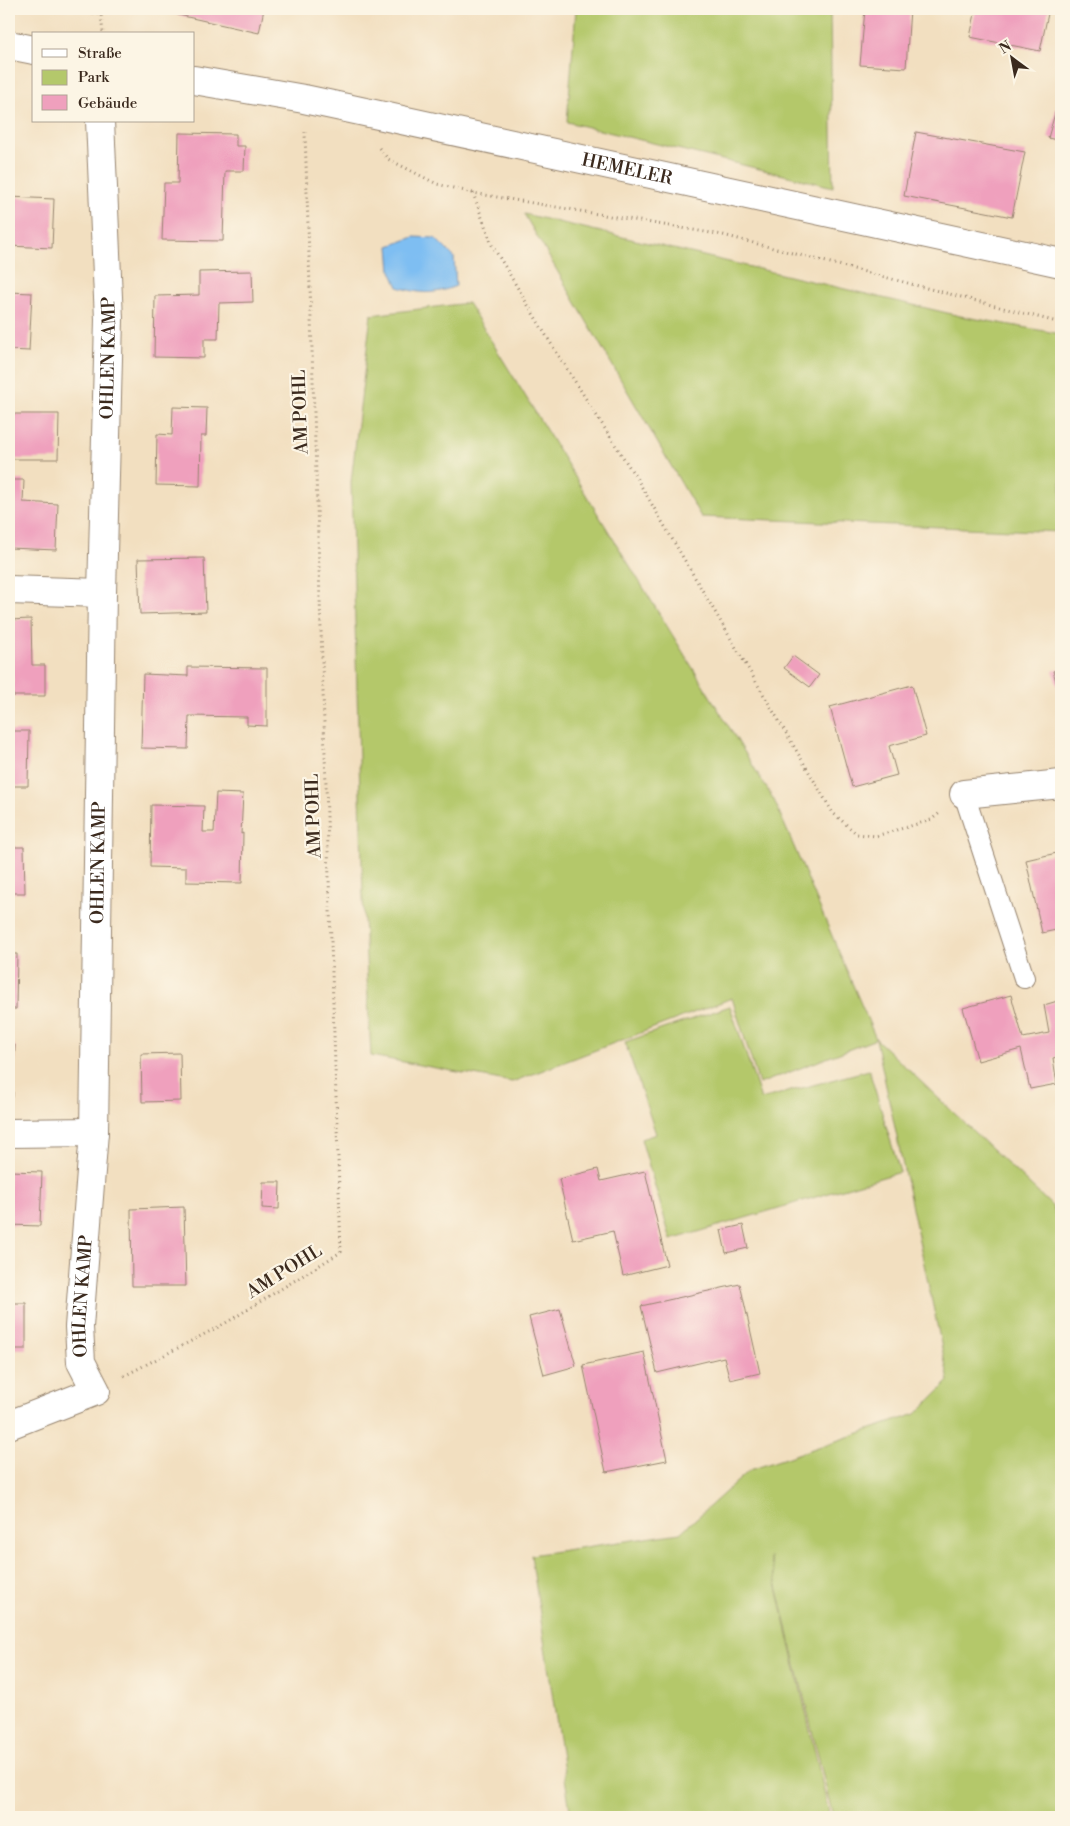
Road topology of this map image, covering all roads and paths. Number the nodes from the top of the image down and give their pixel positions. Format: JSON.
{"nodes":[{"id":1,"x":62,"y":9,"type":"edge"},
{"id":2,"x":103,"y":32,"type":"edge"},
{"id":3,"x":9,"y":44,"type":"edge"},
{"id":4,"x":32,"y":50,"type":"edge"},
{"id":5,"x":195,"y":80,"type":"edge"},
{"id":6,"x":304,"y":99,"type":"junction"},
{"id":7,"x":351,"y":109,"type":"junction"},
{"id":8,"x":100,"y":122,"type":"edge"},
{"id":9,"x":473,"y":192,"type":"junction"},
{"id":10,"x":1061,"y":263,"type":"edge"},
{"id":11,"x":1061,"y":323,"type":"edge"},
{"id":12,"x":9,"y":590,"type":"edge"},
{"id":13,"x":102,"y":593,"type":"junction"},
{"id":14,"x":1061,"y":784,"type":"edge"},
{"id":15,"x":964,"y":794,"type":"junction"},
{"id":16,"x":1024,"y":978,"type":"dead end"},
{"id":17,"x":94,"y":1132,"type":"junction"},
{"id":18,"x":9,"y":1133,"type":"edge"},
{"id":19,"x":96,"y":1391,"type":"junction"},
{"id":20,"x":9,"y":1426,"type":"edge"}],
"edges":[{"from":1,"to":2,"type":"path"},
{"from":3,"to":4,"type":"street"},
{"from":5,"to":6,"type":"street","name":"HEMELER"},
{"from":6,"to":7,"type":"street","name":"HEMELER"},
{"from":6,"to":19,"type":"path","name":"AM POHL"},
{"from":7,"to":9,"type":"path"},
{"from":7,"to":10,"type":"street","name":"HEMELER"},
{"from":8,"to":13,"type":"street","name":"OHLEN KAMP"},
{"from":9,"to":11,"type":"path"},
{"from":9,"to":15,"type":"path"},
{"from":12,"to":13,"type":"street"},
{"from":13,"to":17,"type":"street","name":"OHLEN KAMP"},
{"from":14,"to":15,"type":"street"},
{"from":15,"to":16,"type":"lane"},
{"from":17,"to":18,"type":"street"},
{"from":17,"to":19,"type":"street","name":"OHLEN KAMP"},
{"from":19,"to":20,"type":"street"}]}
